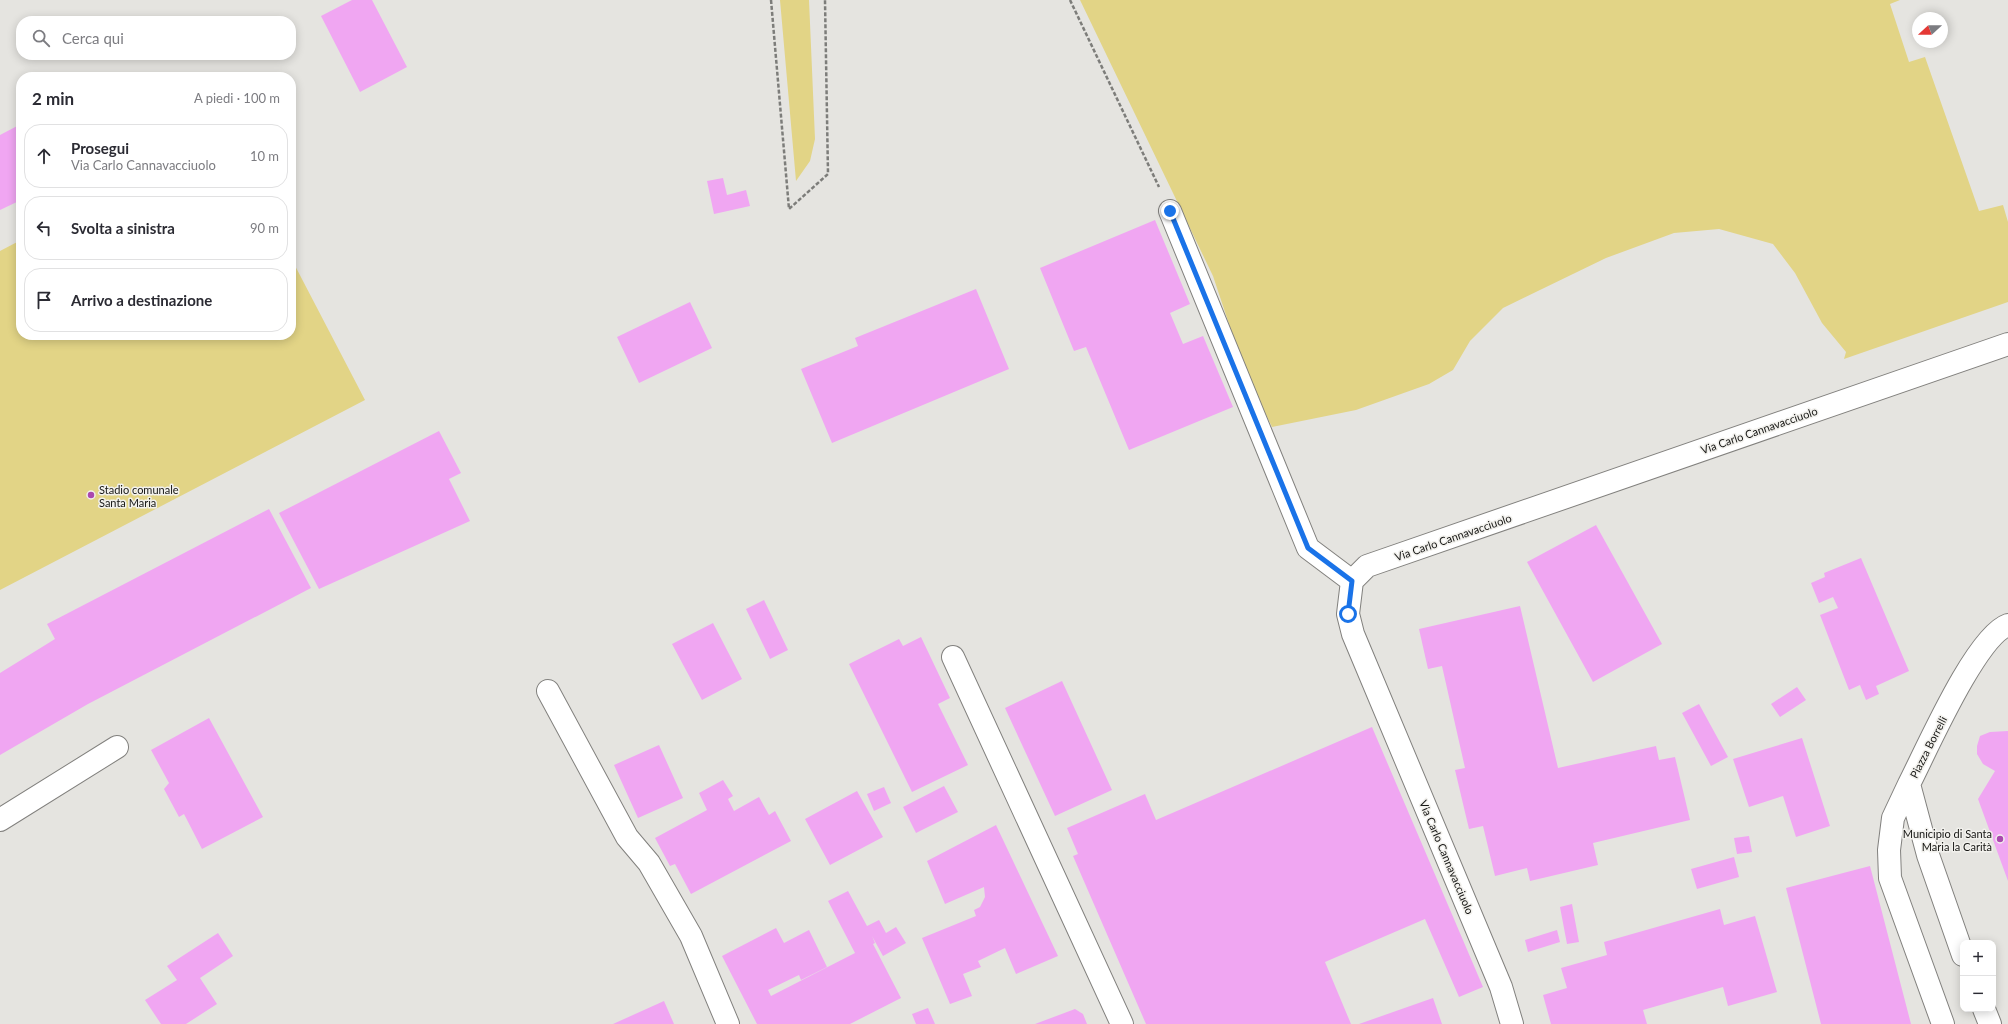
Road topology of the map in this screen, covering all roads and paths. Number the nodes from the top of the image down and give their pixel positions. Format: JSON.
{"nodes":[{"id":1,"x":771,"y":0,"type":"edge"},
{"id":2,"x":826,"y":0,"type":"edge"},
{"id":3,"x":1070,"y":0,"type":"edge"},
{"id":4,"x":1170,"y":211,"type":"joint"},
{"id":5,"x":2008,"y":344,"type":"edge"},
{"id":6,"x":1352,"y":581,"type":"junction"},
{"id":7,"x":2008,"y":625,"type":"edge"},
{"id":8,"x":953,"y":657,"type":"dead end"},
{"id":9,"x":548,"y":691,"type":"dead end"},
{"id":10,"x":117,"y":747,"type":"dead end"},
{"id":11,"x":1909,"y":784,"type":"junction"},
{"id":12,"x":0,"y":820,"type":"edge"},
{"id":13,"x":1960,"y":946,"type":"edge"},
{"id":14,"x":1985,"y":1012,"type":"edge"},
{"id":15,"x":728,"y":1024,"type":"edge"},
{"id":16,"x":1122,"y":1024,"type":"edge"},
{"id":17,"x":1512,"y":1024,"type":"edge"},
{"id":18,"x":1943,"y":1024,"type":"edge"},
{"id":19,"x":1990,"y":1024,"type":"edge"}],
"edges":[{"from":1,"to":2,"type":"path"},
{"from":3,"to":4,"type":"path"},
{"from":4,"to":6,"type":"street"},
{"from":5,"to":6,"type":"street","name":"Via Carlo Cannavacciuolo"},
{"from":6,"to":17,"type":"street","name":"Via Carlo Cannavacciuolo"},
{"from":7,"to":11,"type":"street","name":"Piazza Borrelli"},
{"from":8,"to":16,"type":"street"},
{"from":9,"to":15,"type":"street"},
{"from":10,"to":12,"type":"street"},
{"from":11,"to":13,"type":"street","name":"Piazza Borrelli"},
{"from":11,"to":18,"type":"street"},
{"from":14,"to":19,"type":"street"}]}
